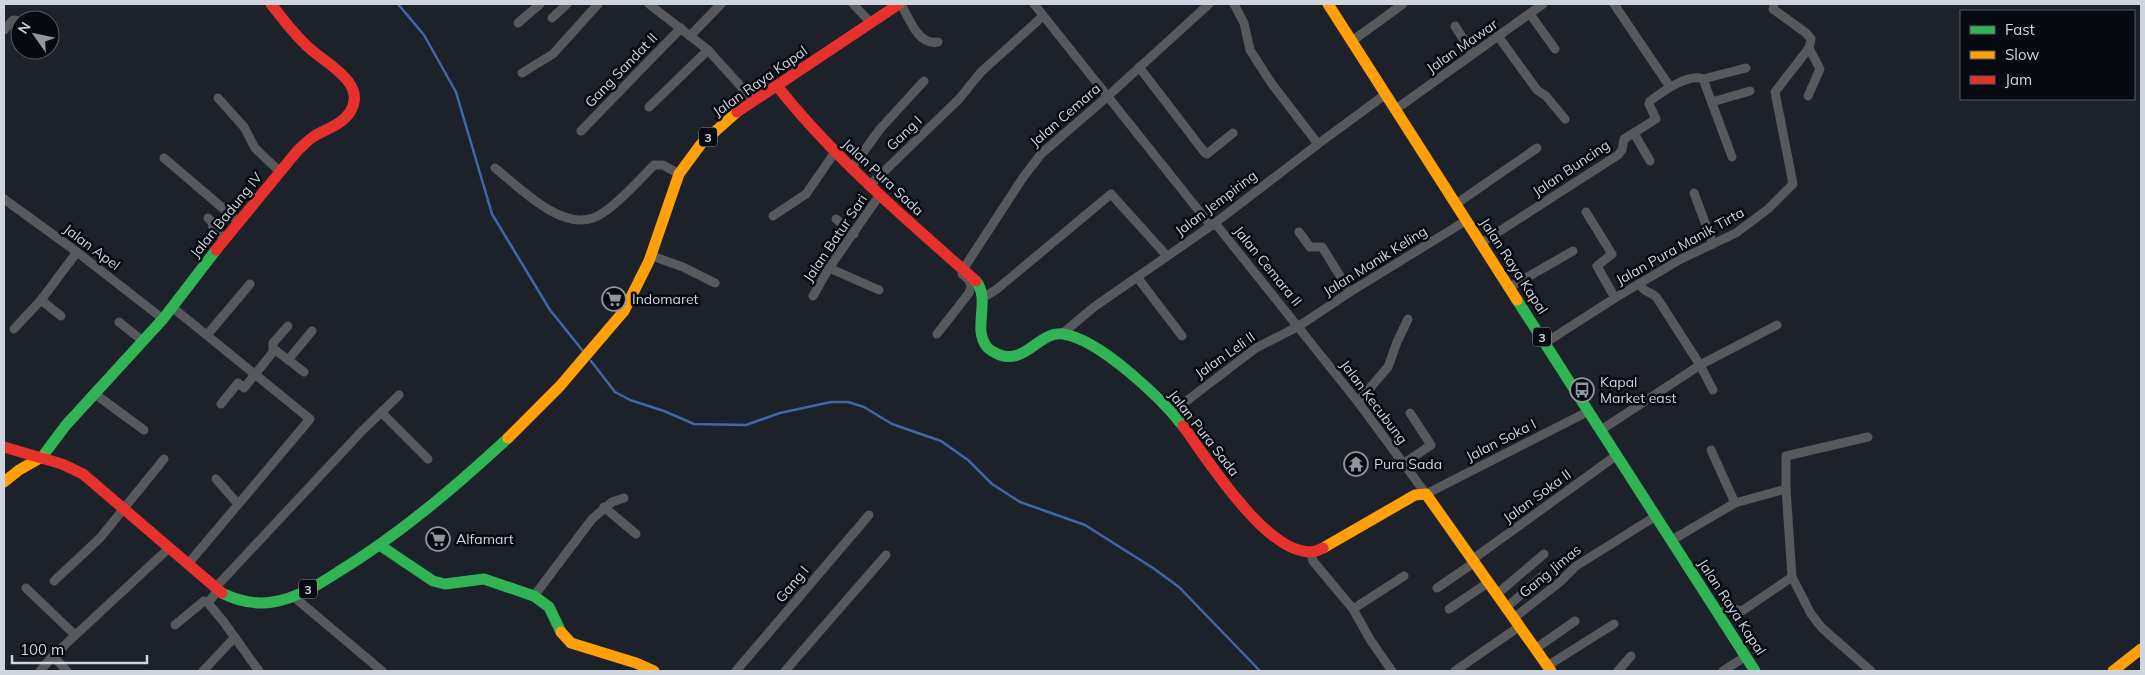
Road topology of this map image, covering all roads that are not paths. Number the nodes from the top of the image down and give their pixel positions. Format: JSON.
{"nodes":[{"id":1,"x":271,"y":4,"type":"edge"},
{"id":2,"x":540,"y":4,"type":"edge"},
{"id":3,"x":567,"y":4,"type":"edge"},
{"id":4,"x":598,"y":4,"type":"edge"},
{"id":5,"x":650,"y":4,"type":"edge"},
{"id":6,"x":721,"y":4,"type":"edge"},
{"id":7,"x":853,"y":4,"type":"edge"},
{"id":8,"x":900,"y":4,"type":"edge"},
{"id":9,"x":1034,"y":4,"type":"edge"},
{"id":10,"x":1209,"y":4,"type":"edge"},
{"id":11,"x":1234,"y":4,"type":"edge"},
{"id":12,"x":1328,"y":4,"type":"edge"},
{"id":13,"x":1403,"y":4,"type":"edge"},
{"id":14,"x":1543,"y":4,"type":"edge"},
{"id":15,"x":1614,"y":4,"type":"edge"},
{"id":16,"x":1774,"y":4,"type":"edge"},
{"id":17,"x":1530,"y":14,"type":"junction"},
{"id":18,"x":1043,"y":16,"type":"junction"},
{"id":19,"x":552,"y":18,"type":"dead end"},
{"id":20,"x":518,"y":23,"type":"dead end"},
{"id":21,"x":870,"y":23,"type":"junction"},
{"id":22,"x":1455,"y":26,"type":"dead end"},
{"id":23,"x":681,"y":28,"type":"junction"},
{"id":24,"x":690,"y":36,"type":"junction"},
{"id":25,"x":1498,"y":36,"type":"junction"},
{"id":26,"x":1352,"y":41,"type":"junction"},
{"id":27,"x":938,"y":42,"type":"dead end"},
{"id":28,"x":1809,"y":48,"type":"junction"},
{"id":29,"x":1556,"y":49,"type":"dead end"},
{"id":30,"x":708,"y":50,"type":"junction"},
{"id":31,"x":1473,"y":54,"type":"junction"},
{"id":32,"x":1139,"y":66,"type":"junction"},
{"id":33,"x":1746,"y":68,"type":"dead end"},
{"id":34,"x":522,"y":73,"type":"dead end"},
{"id":35,"x":1700,"y":78,"type":"junction"},
{"id":36,"x":924,"y":81,"type":"dead end"},
{"id":37,"x":777,"y":86,"type":"junction"},
{"id":38,"x":1670,"y":87,"type":"junction"},
{"id":39,"x":1750,"y":91,"type":"dead end"},
{"id":40,"x":1386,"y":94,"type":"junction"},
{"id":41,"x":1108,"y":96,"type":"junction"},
{"id":42,"x":1808,"y":96,"type":"dead end"},
{"id":43,"x":218,"y":98,"type":"dead end"},
{"id":44,"x":754,"y":100,"type":"junction"},
{"id":45,"x":1712,"y":102,"type":"junction"},
{"id":46,"x":650,"y":107,"type":"dead end"},
{"id":47,"x":1396,"y":109,"type":"junction"},
{"id":48,"x":1565,"y":119,"type":"dead end"},
{"id":49,"x":581,"y":131,"type":"dead end"},
{"id":50,"x":1233,"y":133,"type":"dead end"},
{"id":51,"x":1634,"y":133,"type":"junction"},
{"id":52,"x":1318,"y":144,"type":"junction"},
{"id":53,"x":1537,"y":148,"type":"dead end"},
{"id":54,"x":835,"y":152,"type":"junction"},
{"id":55,"x":1732,"y":157,"type":"dead end"},
{"id":56,"x":164,"y":158,"type":"dead end"},
{"id":57,"x":1650,"y":161,"type":"dead end"},
{"id":58,"x":495,"y":168,"type":"dead end"},
{"id":59,"x":851,"y":169,"type":"junction"},
{"id":60,"x":280,"y":172,"type":"junction"},
{"id":61,"x":679,"y":174,"type":"junction"},
{"id":62,"x":869,"y":186,"type":"junction"},
{"id":63,"x":1694,"y":192,"type":"dead end"},
{"id":64,"x":879,"y":196,"type":"junction"},
{"id":65,"x":4,"y":199,"type":"edge"},
{"id":66,"x":1456,"y":204,"type":"junction"},
{"id":67,"x":1586,"y":212,"type":"dead end"},
{"id":68,"x":773,"y":216,"type":"dead end"},
{"id":69,"x":208,"y":218,"type":"dead end"},
{"id":70,"x":836,"y":219,"type":"dead end"},
{"id":71,"x":1467,"y":220,"type":"junction"},
{"id":72,"x":239,"y":222,"type":"junction"},
{"id":73,"x":1213,"y":224,"type":"junction"},
{"id":74,"x":1299,"y":232,"type":"dead end"},
{"id":75,"x":854,"y":234,"type":"junction"},
{"id":76,"x":225,"y":239,"type":"junction"},
{"id":77,"x":1720,"y":241,"type":"junction"},
{"id":78,"x":1482,"y":243,"type":"junction"},
{"id":79,"x":1573,"y":251,"type":"dead end"},
{"id":80,"x":77,"y":252,"type":"junction"},
{"id":81,"x":652,"y":256,"type":"junction"},
{"id":82,"x":1167,"y":256,"type":"junction"},
{"id":83,"x":960,"y":265,"type":"junction"},
{"id":84,"x":828,"y":268,"type":"junction"},
{"id":85,"x":1137,"y":277,"type":"junction"},
{"id":86,"x":715,"y":283,"type":"dead end"},
{"id":87,"x":250,"y":284,"type":"dead end"},
{"id":88,"x":1639,"y":284,"type":"junction"},
{"id":89,"x":1510,"y":287,"type":"junction"},
{"id":90,"x":879,"y":290,"type":"dead end"},
{"id":91,"x":1350,"y":292,"type":"junction"},
{"id":92,"x":813,"y":296,"type":"dead end"},
{"id":93,"x":983,"y":298,"type":"junction"},
{"id":94,"x":1615,"y":298,"type":"junction"},
{"id":95,"x":41,"y":300,"type":"junction"},
{"id":96,"x":172,"y":307,"type":"junction"},
{"id":97,"x":61,"y":316,"type":"dead end"},
{"id":98,"x":163,"y":319,"type":"junction"},
{"id":99,"x":1408,"y":320,"type":"dead end"},
{"id":100,"x":119,"y":322,"type":"dead end"},
{"id":101,"x":1777,"y":325,"type":"dead end"},
{"id":102,"x":288,"y":326,"type":"dead end"},
{"id":103,"x":1299,"y":326,"type":"junction"},
{"id":104,"x":14,"y":329,"type":"dead end"},
{"id":105,"x":312,"y":331,"type":"dead end"},
{"id":106,"x":937,"y":334,"type":"dead end"},
{"id":107,"x":1062,"y":334,"type":"junction"},
{"id":108,"x":206,"y":335,"type":"junction"},
{"id":109,"x":1182,"y":336,"type":"dead end"},
{"id":110,"x":143,"y":341,"type":"junction"},
{"id":111,"x":1545,"y":343,"type":"junction"},
{"id":112,"x":274,"y":349,"type":"junction"},
{"id":113,"x":288,"y":360,"type":"junction"},
{"id":114,"x":1700,"y":366,"type":"junction"},
{"id":115,"x":304,"y":372,"type":"dead end"},
{"id":116,"x":254,"y":375,"type":"junction"},
{"id":117,"x":1713,"y":390,"type":"dead end"},
{"id":118,"x":95,"y":394,"type":"junction"},
{"id":119,"x":399,"y":395,"type":"dead end"},
{"id":120,"x":1358,"y":402,"type":"junction"},
{"id":121,"x":220,"y":404,"type":"dead end"},
{"id":122,"x":1589,"y":411,"type":"junction"},
{"id":123,"x":381,"y":412,"type":"junction"},
{"id":124,"x":1172,"y":412,"type":"junction"},
{"id":125,"x":1410,"y":413,"type":"dead end"},
{"id":126,"x":144,"y":430,"type":"dead end"},
{"id":127,"x":1601,"y":430,"type":"junction"},
{"id":128,"x":1868,"y":437,"type":"dead end"},
{"id":129,"x":4,"y":448,"type":"edge"},
{"id":130,"x":1711,"y":450,"type":"dead end"},
{"id":131,"x":1617,"y":455,"type":"junction"},
{"id":132,"x":42,"y":457,"type":"junction"},
{"id":133,"x":164,"y":459,"type":"dead end"},
{"id":134,"x":428,"y":459,"type":"dead end"},
{"id":135,"x":1403,"y":464,"type":"junction"},
{"id":136,"x":216,"y":479,"type":"dead end"},
{"id":137,"x":4,"y":481,"type":"edge"},
{"id":138,"x":1781,"y":490,"type":"junction"},
{"id":139,"x":1426,"y":494,"type":"junction"},
{"id":140,"x":624,"y":498,"type":"dead end"},
{"id":141,"x":1735,"y":503,"type":"junction"},
{"id":142,"x":238,"y":504,"type":"junction"},
{"id":143,"x":604,"y":507,"type":"junction"},
{"id":144,"x":124,"y":509,"type":"junction"},
{"id":145,"x":869,"y":515,"type":"dead end"},
{"id":146,"x":1656,"y":516,"type":"junction"},
{"id":147,"x":636,"y":534,"type":"dead end"},
{"id":148,"x":1672,"y":540,"type":"junction"},
{"id":149,"x":381,"y":546,"type":"junction"},
{"id":150,"x":169,"y":548,"type":"junction"},
{"id":151,"x":1311,"y":554,"type":"junction"},
{"id":152,"x":1544,"y":554,"type":"dead end"},
{"id":153,"x":886,"y":555,"type":"dead end"},
{"id":154,"x":1474,"y":560,"type":"junction"},
{"id":155,"x":188,"y":564,"type":"junction"},
{"id":156,"x":1404,"y":576,"type":"dead end"},
{"id":157,"x":1542,"y":576,"type":"dead end"},
{"id":158,"x":1790,"y":578,"type":"junction"},
{"id":159,"x":54,"y":582,"type":"dead end"},
{"id":160,"x":1489,"y":582,"type":"junction"},
{"id":161,"x":26,"y":588,"type":"dead end"},
{"id":162,"x":1437,"y":588,"type":"dead end"},
{"id":163,"x":217,"y":589,"type":"junction"},
{"id":164,"x":1497,"y":594,"type":"junction"},
{"id":165,"x":534,"y":596,"type":"junction"},
{"id":166,"x":294,"y":597,"type":"junction"},
{"id":167,"x":208,"y":603,"type":"junction"},
{"id":168,"x":1507,"y":607,"type":"junction"},
{"id":169,"x":1353,"y":609,"type":"junction"},
{"id":170,"x":1449,"y":609,"type":"dead end"},
{"id":171,"x":1719,"y":615,"type":"junction"},
{"id":172,"x":1575,"y":621,"type":"dead end"},
{"id":173,"x":1517,"y":622,"type":"junction"},
{"id":174,"x":1614,"y":624,"type":"dead end"},
{"id":175,"x":175,"y":625,"type":"dead end"},
{"id":176,"x":75,"y":635,"type":"junction"},
{"id":177,"x":235,"y":637,"type":"junction"},
{"id":178,"x":1535,"y":648,"type":"junction"},
{"id":179,"x":2141,"y":648,"type":"edge"},
{"id":180,"x":53,"y":656,"type":"junction"},
{"id":181,"x":1631,"y":656,"type":"dead end"},
{"id":182,"x":1746,"y":656,"type":"junction"},
{"id":183,"x":1549,"y":669,"type":"edge"},
{"id":184,"x":40,"y":671,"type":"edge"},
{"id":185,"x":67,"y":671,"type":"edge"},
{"id":186,"x":203,"y":671,"type":"edge"},
{"id":187,"x":259,"y":671,"type":"edge"},
{"id":188,"x":382,"y":671,"type":"edge"},
{"id":189,"x":654,"y":671,"type":"edge"},
{"id":190,"x":736,"y":671,"type":"edge"},
{"id":191,"x":785,"y":671,"type":"edge"},
{"id":192,"x":1392,"y":671,"type":"edge"},
{"id":193,"x":1455,"y":671,"type":"edge"},
{"id":194,"x":1618,"y":671,"type":"edge"},
{"id":195,"x":1723,"y":671,"type":"edge"},
{"id":196,"x":1755,"y":671,"type":"edge"},
{"id":197,"x":1871,"y":671,"type":"edge"},
{"id":198,"x":2113,"y":671,"type":"edge"}],
"edges":[{"from":1,"to":60,"type":"main road","name":"Jalan Badung IV"},
{"from":2,"to":20,"type":"street"},
{"from":3,"to":19,"type":"street"},
{"from":4,"to":34,"type":"street"},
{"from":5,"to":23,"type":"street"},
{"from":6,"to":24,"type":"street"},
{"from":7,"to":21,"type":"street"},
{"from":8,"to":21,"type":"main road","name":"Jalan Raya Kapal","number":"3"},
{"from":8,"to":27,"type":"street"},
{"from":9,"to":18,"type":"street","name":"Jalan Cemara II"},
{"from":10,"to":32,"type":"street","name":"Jalan Cemara"},
{"from":11,"to":52,"type":"street"},
{"from":12,"to":26,"type":"main road","name":"Jalan Raya Kapal","number":"3"},
{"from":13,"to":26,"type":"street"},
{"from":14,"to":17,"type":"street","name":"Jalan Mawar"},
{"from":15,"to":38,"type":"street"},
{"from":16,"to":28,"type":"street"},
{"from":17,"to":25,"type":"street","name":"Jalan Mawar"},
{"from":17,"to":29,"type":"street"},
{"from":18,"to":41,"type":"street","name":"Jalan Cemara II"},
{"from":18,"to":62,"type":"street","name":"Gang I"},
{"from":21,"to":37,"type":"main road","name":"Jalan Raya Kapal","number":"3"},
{"from":22,"to":31,"type":"street"},
{"from":23,"to":24,"type":"street"},
{"from":23,"to":49,"type":"street","name":"Gang Sandat II"},
{"from":24,"to":30,"type":"street"},
{"from":25,"to":31,"type":"street","name":"Jalan Mawar"},
{"from":25,"to":48,"type":"street"},
{"from":26,"to":40,"type":"main road","name":"Jalan Raya Kapal","number":"3"},
{"from":28,"to":42,"type":"street"},
{"from":28,"to":77,"type":"street","name":"Jalan Pura Manik Tirta"},
{"from":30,"to":44,"type":"street"},
{"from":30,"to":46,"type":"street"},
{"from":31,"to":47,"type":"street","name":"Jalan Mawar"},
{"from":32,"to":41,"type":"street","name":"Jalan Cemara"},
{"from":32,"to":50,"type":"street"},
{"from":33,"to":35,"type":"street"},
{"from":35,"to":38,"type":"street"},
{"from":35,"to":45,"type":"street"},
{"from":36,"to":59,"type":"street"},
{"from":37,"to":44,"type":"main road","name":"Jalan Raya Kapal","number":"3"},
{"from":37,"to":54,"type":"main road","name":"Jalan Pura Sada"},
{"from":38,"to":51,"type":"street","name":"Jalan Buncing"},
{"from":39,"to":45,"type":"street"},
{"from":40,"to":47,"type":"main road","name":"Jalan Raya Kapal","number":"3"},
{"from":40,"to":52,"type":"street","name":"Jalan Jempiring"},
{"from":41,"to":73,"type":"street","name":"Jalan Cemara II"},
{"from":41,"to":83,"type":"street","name":"Jalan Cemara"},
{"from":43,"to":60,"type":"street"},
{"from":44,"to":61,"type":"main road","name":"Jalan Raya Kapal","number":"3"},
{"from":45,"to":55,"type":"street"},
{"from":47,"to":66,"type":"main road","name":"Jalan Raya Kapal","number":"3"},
{"from":51,"to":57,"type":"street"},
{"from":51,"to":78,"type":"street","name":"Jalan Buncing"},
{"from":52,"to":73,"type":"street","name":"Jalan Jempiring"},
{"from":53,"to":66,"type":"street"},
{"from":54,"to":59,"type":"main road","name":"Jalan Pura Sada"},
{"from":54,"to":68,"type":"street"},
{"from":56,"to":72,"type":"street"},
{"from":58,"to":61,"type":"street"},
{"from":59,"to":62,"type":"main road","name":"Jalan Pura Sada"},
{"from":60,"to":72,"type":"main road","name":"Jalan Badung IV"},
{"from":61,"to":81,"type":"main road","name":"Jalan Raya Kapal","number":"3"},
{"from":62,"to":64,"type":"main road","name":"Jalan Pura Sada"},
{"from":63,"to":77,"type":"street"},
{"from":64,"to":75,"type":"street","name":"Jalan Batur Sari"},
{"from":64,"to":83,"type":"main road","name":"Jalan Pura Sada"},
{"from":65,"to":80,"type":"street","name":"Jalan Apel"},
{"from":66,"to":71,"type":"main road","name":"Jalan Raya Kapal","number":"3"},
{"from":67,"to":94,"type":"street"},
{"from":69,"to":76,"type":"street"},
{"from":70,"to":75,"type":"street"},
{"from":71,"to":78,"type":"main road","name":"Jalan Raya Kapal","number":"3"},
{"from":71,"to":91,"type":"street","name":"Jalan Manik Keling"},
{"from":72,"to":76,"type":"main road","name":"Jalan Badung IV"},
{"from":73,"to":82,"type":"street","name":"Jalan Jempiring"},
{"from":73,"to":103,"type":"street","name":"Jalan Cemara II"},
{"from":74,"to":91,"type":"street"},
{"from":75,"to":84,"type":"street","name":"Jalan Batur Sari"},
{"from":76,"to":96,"type":"main road","name":"Jalan Badung IV"},
{"from":77,"to":88,"type":"street","name":"Jalan Pura Manik Tirta"},
{"from":78,"to":89,"type":"main road","name":"Jalan Raya Kapal","number":"3"},
{"from":79,"to":89,"type":"street"},
{"from":80,"to":95,"type":"street"},
{"from":80,"to":98,"type":"street","name":"Jalan Apel"},
{"from":81,"to":86,"type":"street"},
{"from":81,"to":149,"type":"main road","name":"Jalan Raya Kapal","number":"3"},
{"from":82,"to":85,"type":"street","name":"Jalan Jempiring"},
{"from":82,"to":93,"type":"street"},
{"from":83,"to":93,"type":"main road","name":"Jalan Pura Sada"},
{"from":83,"to":106,"type":"street"},
{"from":84,"to":90,"type":"street"},
{"from":84,"to":92,"type":"street","name":"Jalan Batur Sari"},
{"from":85,"to":107,"type":"street","name":"Jalan Jempiring"},
{"from":85,"to":109,"type":"street"},
{"from":87,"to":108,"type":"street"},
{"from":88,"to":94,"type":"street","name":"Jalan Pura Manik Tirta"},
{"from":88,"to":114,"type":"street"},
{"from":89,"to":111,"type":"main road","name":"Jalan Raya Kapal","number":"3"},
{"from":91,"to":103,"type":"street","name":"Jalan Manik Keling"},
{"from":93,"to":107,"type":"main road","name":"Jalan Pura Sada"},
{"from":94,"to":111,"type":"street","name":"Jalan Pura Manik Tirta"},
{"from":95,"to":97,"type":"street"},
{"from":95,"to":104,"type":"street"},
{"from":96,"to":98,"type":"main road","name":"Jalan Badung IV"},
{"from":96,"to":108,"type":"street"},
{"from":98,"to":110,"type":"main road","name":"Jalan Badung IV"},
{"from":99,"to":120,"type":"street"},
{"from":100,"to":110,"type":"street"},
{"from":101,"to":114,"type":"street"},
{"from":102,"to":112,"type":"street"},
{"from":103,"to":120,"type":"street","name":"Jalan Kecubung"},
{"from":103,"to":124,"type":"street","name":"Jalan Leli II"},
{"from":105,"to":113,"type":"street"},
{"from":107,"to":124,"type":"main road","name":"Jalan Pura Sada"},
{"from":108,"to":116,"type":"street"},
{"from":110,"to":118,"type":"main road","name":"Jalan Badung IV"},
{"from":111,"to":122,"type":"main road","name":"Jalan Raya Kapal","number":"3"},
{"from":112,"to":113,"type":"street"},
{"from":112,"to":116,"type":"street"},
{"from":113,"to":115,"type":"street"},
{"from":114,"to":117,"type":"street"},
{"from":114,"to":127,"type":"street"},
{"from":116,"to":121,"type":"street"},
{"from":116,"to":142,"type":"street"},
{"from":118,"to":126,"type":"street"},
{"from":118,"to":132,"type":"main road","name":"Jalan Badung IV"},
{"from":119,"to":123,"type":"street"},
{"from":120,"to":135,"type":"street","name":"Jalan Kecubung"},
{"from":122,"to":127,"type":"main road","name":"Jalan Raya Kapal","number":"3"},
{"from":122,"to":139,"type":"street","name":"Jalan Soka I"},
{"from":123,"to":134,"type":"street"},
{"from":123,"to":163,"type":"street"},
{"from":124,"to":151,"type":"main road","name":"Jalan Pura Sada"},
{"from":125,"to":135,"type":"street"},
{"from":127,"to":131,"type":"main road","name":"Jalan Raya Kapal","number":"3"},
{"from":128,"to":138,"type":"street"},
{"from":129,"to":132,"type":"main road","number":"3"},
{"from":129,"to":137,"type":"main road"},
{"from":130,"to":141,"type":"street"},
{"from":131,"to":146,"type":"main road","name":"Jalan Raya Kapal","number":"3"},
{"from":131,"to":154,"type":"street","name":"Jalan Soka II"},
{"from":132,"to":137,"type":"main road"},
{"from":132,"to":144,"type":"main road","number":"3"},
{"from":133,"to":144,"type":"street"},
{"from":135,"to":139,"type":"street","name":"Jalan Kecubung"},
{"from":136,"to":142,"type":"street"},
{"from":138,"to":141,"type":"street"},
{"from":138,"to":158,"type":"street"},
{"from":139,"to":151,"type":"main road"},
{"from":139,"to":154,"type":"main road"},
{"from":140,"to":143,"type":"street"},
{"from":141,"to":148,"type":"street"},
{"from":142,"to":155,"type":"street"},
{"from":143,"to":147,"type":"street"},
{"from":143,"to":165,"type":"street"},
{"from":144,"to":150,"type":"main road","number":"3"},
{"from":144,"to":159,"type":"street"},
{"from":145,"to":190,"type":"street","name":"Gang I"},
{"from":146,"to":148,"type":"main road","name":"Jalan Raya Kapal","number":"3"},
{"from":146,"to":173,"type":"street","name":"Gang Jimas"},
{"from":148,"to":171,"type":"main road","name":"Jalan Raya Kapal","number":"3"},
{"from":149,"to":165,"type":"main road"},
{"from":149,"to":166,"type":"main road","number":"3"},
{"from":150,"to":155,"type":"main road","number":"3"},
{"from":150,"to":176,"type":"street"},
{"from":151,"to":169,"type":"street"},
{"from":152,"to":164,"type":"street"},
{"from":153,"to":191,"type":"street"},
{"from":154,"to":160,"type":"main road"},
{"from":154,"to":162,"type":"street","name":"Jalan Soka II"},
{"from":155,"to":163,"type":"main road","number":"3"},
{"from":156,"to":169,"type":"street"},
{"from":157,"to":168,"type":"street"},
{"from":158,"to":171,"type":"street"},
{"from":158,"to":197,"type":"street"},
{"from":160,"to":164,"type":"main road"},
{"from":160,"to":170,"type":"street"},
{"from":161,"to":176,"type":"street"},
{"from":163,"to":166,"type":"main road","number":"3"},
{"from":163,"to":167,"type":"street"},
{"from":164,"to":168,"type":"main road"},
{"from":165,"to":189,"type":"main road"},
{"from":166,"to":188,"type":"street"},
{"from":167,"to":175,"type":"street"},
{"from":167,"to":177,"type":"street"},
{"from":168,"to":173,"type":"main road"},
{"from":169,"to":192,"type":"street"},
{"from":171,"to":182,"type":"main road","name":"Jalan Raya Kapal","number":"3"},
{"from":172,"to":178,"type":"street"},
{"from":173,"to":178,"type":"main road"},
{"from":173,"to":193,"type":"street","name":"Gang Jimas"},
{"from":174,"to":183,"type":"street"},
{"from":176,"to":180,"type":"street"},
{"from":177,"to":186,"type":"street"},
{"from":177,"to":187,"type":"street"},
{"from":178,"to":183,"type":"main road"},
{"from":179,"to":198,"type":"main road"},
{"from":180,"to":184,"type":"street"},
{"from":180,"to":185,"type":"street"},
{"from":181,"to":194,"type":"street"},
{"from":182,"to":195,"type":"street"},
{"from":182,"to":196,"type":"main road","name":"Jalan Raya Kapal","number":"3"}]}
